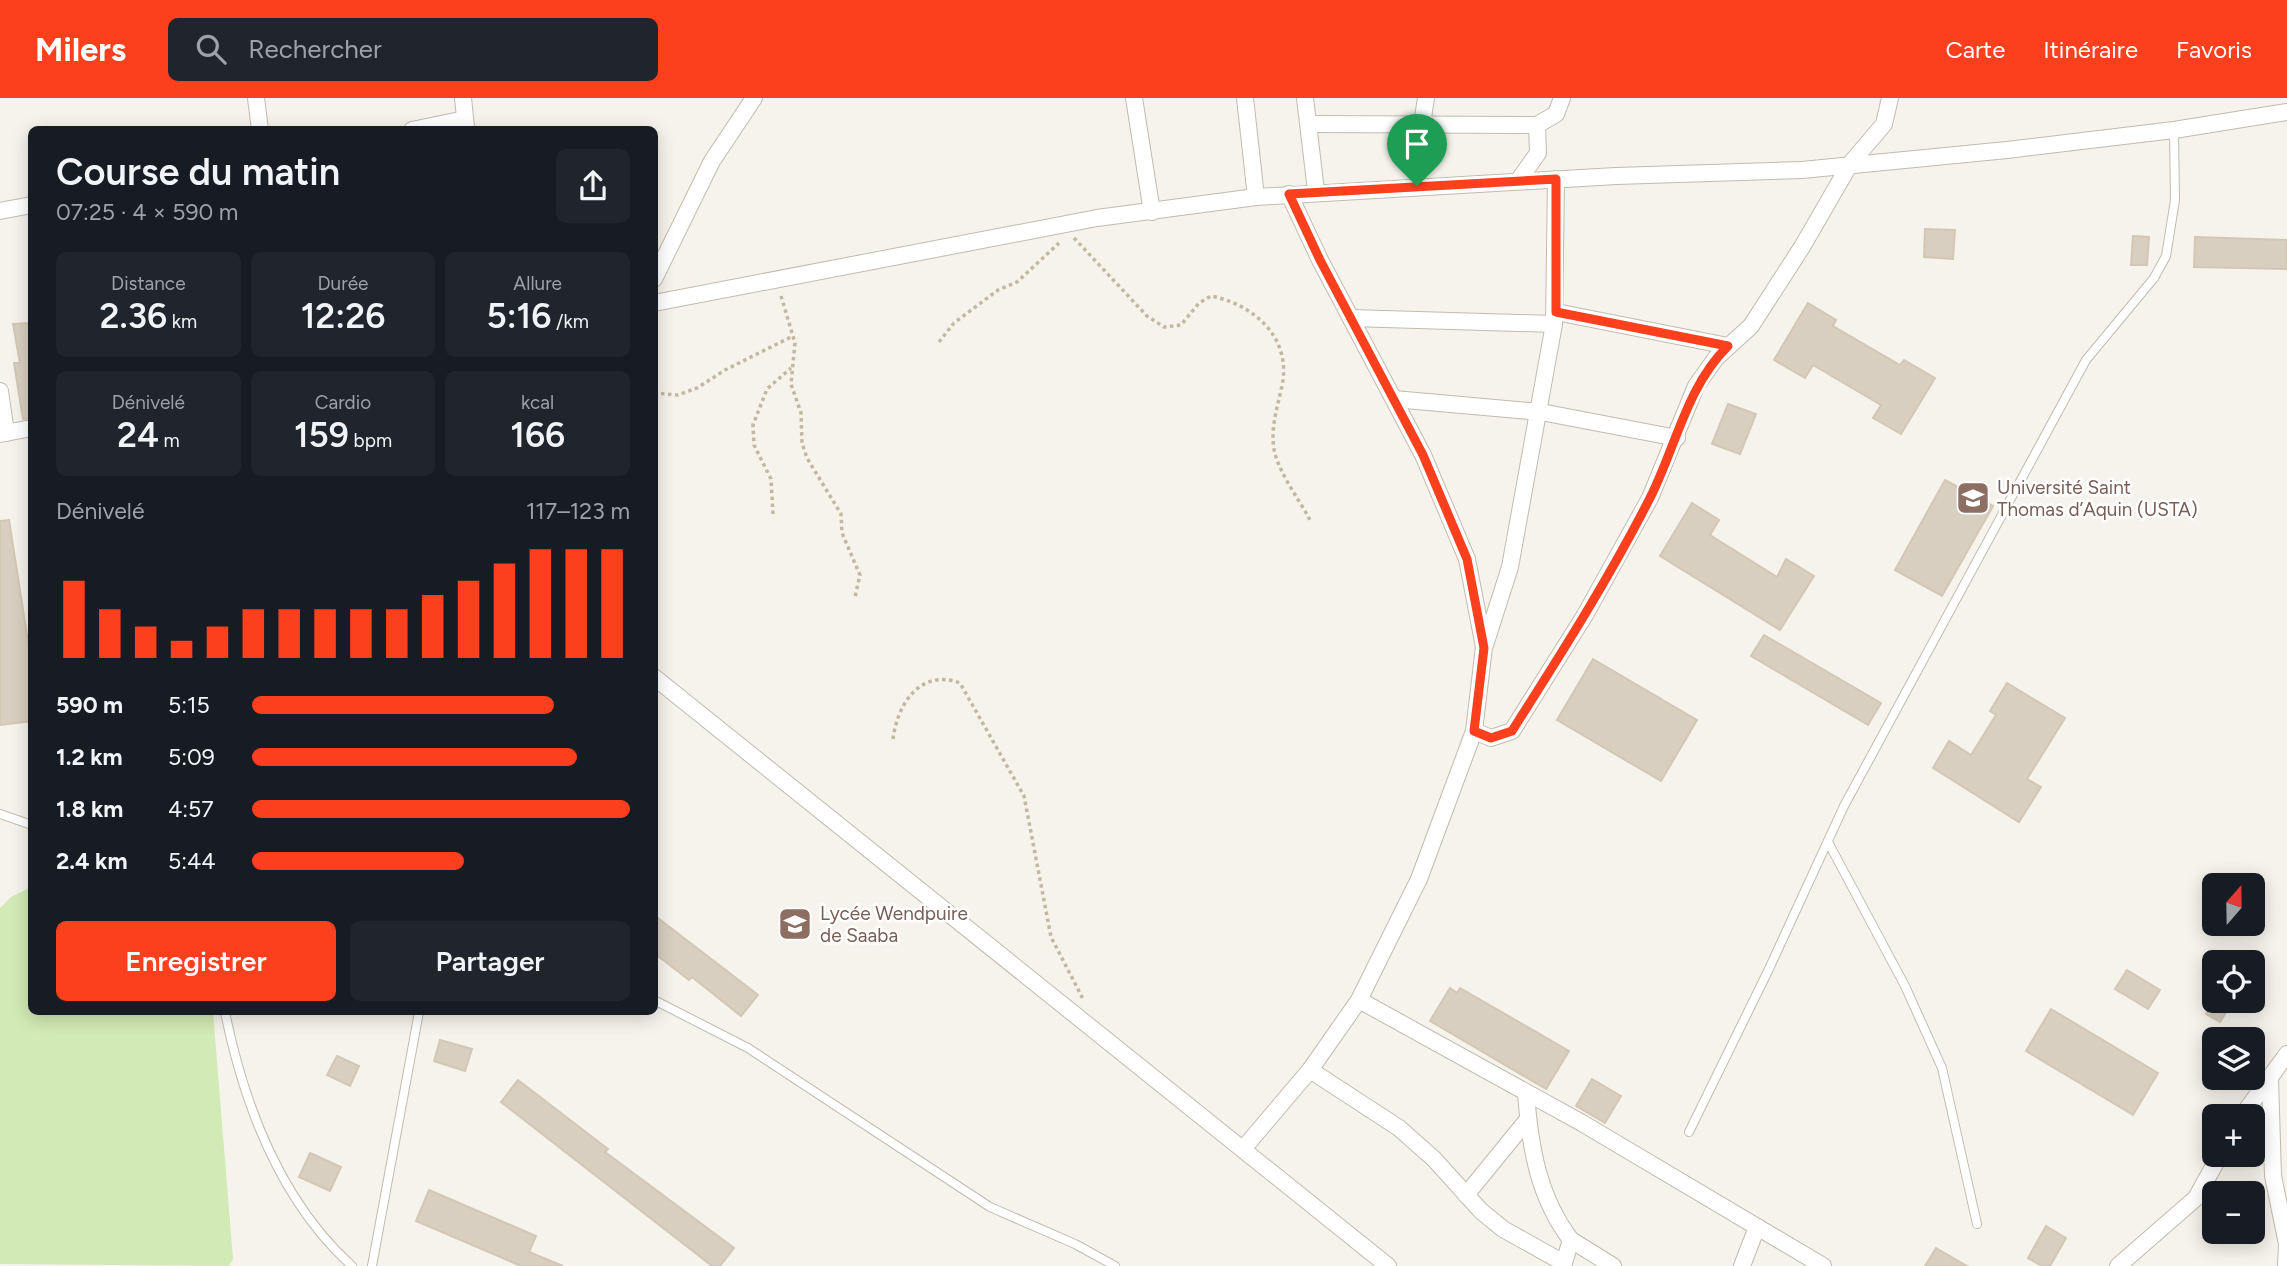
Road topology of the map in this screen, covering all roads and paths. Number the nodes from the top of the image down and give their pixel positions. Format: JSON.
{"nodes":[{"id":1,"x":256,"y":98,"type":"edge"},
{"id":2,"x":463,"y":98,"type":"edge"},
{"id":3,"x":754,"y":98,"type":"edge"},
{"id":4,"x":1134,"y":98,"type":"edge"},
{"id":5,"x":1245,"y":98,"type":"edge"},
{"id":6,"x":1305,"y":98,"type":"edge"},
{"id":7,"x":1426,"y":98,"type":"edge"},
{"id":8,"x":1562,"y":98,"type":"edge"},
{"id":9,"x":1890,"y":98,"type":"edge"},
{"id":10,"x":2287,"y":112,"type":"edge"},
{"id":11,"x":465,"y":124,"type":"edge"},
{"id":12,"x":1309,"y":124,"type":"junction"},
{"id":13,"x":1422,"y":124,"type":"junction"},
{"id":14,"x":1537,"y":125,"type":"junction"},
{"id":15,"x":260,"y":126,"type":"edge"},
{"id":16,"x":447,"y":126,"type":"edge"},
{"id":17,"x":2174,"y":130,"type":"junction"},
{"id":18,"x":1850,"y":164,"type":"junction"},
{"id":19,"x":1556,"y":179,"type":"junction"},
{"id":20,"x":1518,"y":181,"type":"junction"},
{"id":21,"x":1317,"y":191,"type":"junction"},
{"id":22,"x":1289,"y":194,"type":"junction"},
{"id":23,"x":1256,"y":197,"type":"junction"},
{"id":24,"x":28,"y":206,"type":"edge"},
{"id":25,"x":0,"y":211,"type":"edge"},
{"id":26,"x":1152,"y":212,"type":"junction"},
{"id":27,"x":1064,"y":225,"type":"junction"},
{"id":28,"x":658,"y":271,"type":"edge"},
{"id":29,"x":778,"y":280,"type":"junction"},
{"id":30,"x":658,"y":302,"type":"edge"},
{"id":31,"x":1351,"y":317,"type":"junction"},
{"id":32,"x":1555,"y":318,"type":"junction"},
{"id":33,"x":793,"y":336,"type":"junction"},
{"id":34,"x":939,"y":342,"type":"dead end"},
{"id":35,"x":1728,"y":346,"type":"junction"},
{"id":36,"x":791,"y":368,"type":"junction"},
{"id":37,"x":0,"y":391,"type":"edge"},
{"id":38,"x":658,"y":393,"type":"edge"},
{"id":39,"x":1394,"y":399,"type":"junction"},
{"id":40,"x":1541,"y":412,"type":"junction"},
{"id":41,"x":28,"y":429,"type":"edge"},
{"id":42,"x":3,"y":434,"type":"edge"},
{"id":43,"x":1677,"y":438,"type":"junction"},
{"id":44,"x":774,"y":514,"type":"dead end"},
{"id":45,"x":1310,"y":520,"type":"dead end"},
{"id":46,"x":855,"y":597,"type":"dead end"},
{"id":47,"x":1484,"y":648,"type":"junction"},
{"id":48,"x":658,"y":680,"type":"edge"},
{"id":49,"x":1474,"y":731,"type":"junction"},
{"id":50,"x":893,"y":739,"type":"dead end"},
{"id":51,"x":0,"y":814,"type":"edge"},
{"id":52,"x":28,"y":824,"type":"edge"},
{"id":53,"x":1828,"y":842,"type":"junction"},
{"id":54,"x":1359,"y":1000,"type":"junction"},
{"id":55,"x":658,"y":1002,"type":"edge"},
{"id":56,"x":226,"y":1015,"type":"edge"},
{"id":57,"x":418,"y":1015,"type":"edge"},
{"id":58,"x":1102,"y":1035,"type":"junction"},
{"id":59,"x":2287,"y":1055,"type":"edge"},
{"id":60,"x":1310,"y":1070,"type":"junction"},
{"id":61,"x":2270,"y":1078,"type":"junction"},
{"id":62,"x":1526,"y":1094,"type":"junction"},
{"id":63,"x":2251,"y":1104,"type":"edge"},
{"id":64,"x":1528,"y":1119,"type":"junction"},
{"id":65,"x":1689,"y":1132,"type":"dead end"},
{"id":66,"x":1243,"y":1149,"type":"junction"},
{"id":67,"x":2213,"y":1167,"type":"edge"},
{"id":68,"x":1466,"y":1195,"type":"junction"},
{"id":69,"x":1977,"y":1224,"type":"dead end"},
{"id":70,"x":1757,"y":1227,"type":"junction"},
{"id":71,"x":1571,"y":1240,"type":"junction"},
{"id":72,"x":1366,"y":1259,"type":"edge"},
{"id":73,"x":1564,"y":1264,"type":"edge"},
{"id":74,"x":2286,"y":1264,"type":"edge"},
{"id":75,"x":352,"y":1266,"type":"edge"},
{"id":76,"x":372,"y":1266,"type":"edge"},
{"id":77,"x":1115,"y":1266,"type":"edge"},
{"id":78,"x":1388,"y":1266,"type":"edge"},
{"id":79,"x":1613,"y":1266,"type":"edge"},
{"id":80,"x":1742,"y":1266,"type":"edge"},
{"id":81,"x":1823,"y":1266,"type":"edge"},
{"id":82,"x":2118,"y":1266,"type":"edge"}],
"edges":[{"from":1,"to":15,"type":"street"},
{"from":2,"to":11,"type":"street"},
{"from":3,"to":28,"type":"street"},
{"from":4,"to":26,"type":"street"},
{"from":5,"to":23,"type":"street"},
{"from":6,"to":12,"type":"street"},
{"from":7,"to":13,"type":"street"},
{"from":8,"to":14,"type":"street"},
{"from":9,"to":18,"type":"street"},
{"from":10,"to":17,"type":"street"},
{"from":11,"to":16,"type":"street"},
{"from":12,"to":13,"type":"street"},
{"from":12,"to":21,"type":"street"},
{"from":13,"to":14,"type":"street"},
{"from":14,"to":20,"type":"street"},
{"from":17,"to":18,"type":"street"},
{"from":17,"to":53,"type":"lane"},
{"from":18,"to":19,"type":"street"},
{"from":18,"to":35,"type":"street"},
{"from":19,"to":20,"type":"street"},
{"from":19,"to":32,"type":"street"},
{"from":20,"to":21,"type":"street"},
{"from":21,"to":22,"type":"street"},
{"from":22,"to":23,"type":"street"},
{"from":22,"to":31,"type":"street"},
{"from":23,"to":26,"type":"street"},
{"from":24,"to":25,"type":"street"},
{"from":26,"to":27,"type":"street"},
{"from":27,"to":29,"type":"street"},
{"from":27,"to":34,"type":"path"},
{"from":27,"to":45,"type":"path"},
{"from":29,"to":30,"type":"street"},
{"from":29,"to":33,"type":"path"},
{"from":31,"to":32,"type":"street"},
{"from":31,"to":39,"type":"street"},
{"from":32,"to":35,"type":"street"},
{"from":32,"to":40,"type":"street"},
{"from":33,"to":36,"type":"path"},
{"from":33,"to":38,"type":"path"},
{"from":35,"to":43,"type":"street"},
{"from":36,"to":44,"type":"path"},
{"from":36,"to":46,"type":"path"},
{"from":37,"to":42,"type":"street"},
{"from":39,"to":40,"type":"street"},
{"from":39,"to":47,"type":"street"},
{"from":40,"to":43,"type":"street"},
{"from":40,"to":47,"type":"street"},
{"from":41,"to":42,"type":"street"},
{"from":43,"to":49,"type":"street"},
{"from":47,"to":49,"type":"street"},
{"from":48,"to":58,"type":"street"},
{"from":49,"to":54,"type":"street"},
{"from":50,"to":58,"type":"path"},
{"from":51,"to":52,"type":"lane"},
{"from":53,"to":65,"type":"lane"},
{"from":53,"to":69,"type":"lane"},
{"from":54,"to":60,"type":"street"},
{"from":54,"to":62,"type":"street"},
{"from":55,"to":77,"type":"lane"},
{"from":56,"to":75,"type":"lane"},
{"from":57,"to":76,"type":"lane"},
{"from":58,"to":66,"type":"street"},
{"from":59,"to":61,"type":"street"},
{"from":60,"to":66,"type":"street"},
{"from":60,"to":68,"type":"street"},
{"from":61,"to":63,"type":"street"},
{"from":61,"to":74,"type":"street"},
{"from":62,"to":64,"type":"street"},
{"from":62,"to":70,"type":"street"},
{"from":64,"to":68,"type":"street"},
{"from":64,"to":71,"type":"street"},
{"from":66,"to":72,"type":"street"},
{"from":67,"to":82,"type":"street"},
{"from":68,"to":73,"type":"street"},
{"from":70,"to":80,"type":"street"},
{"from":70,"to":81,"type":"street"},
{"from":71,"to":73,"type":"street"},
{"from":71,"to":79,"type":"street"},
{"from":72,"to":78,"type":"street"}]}
